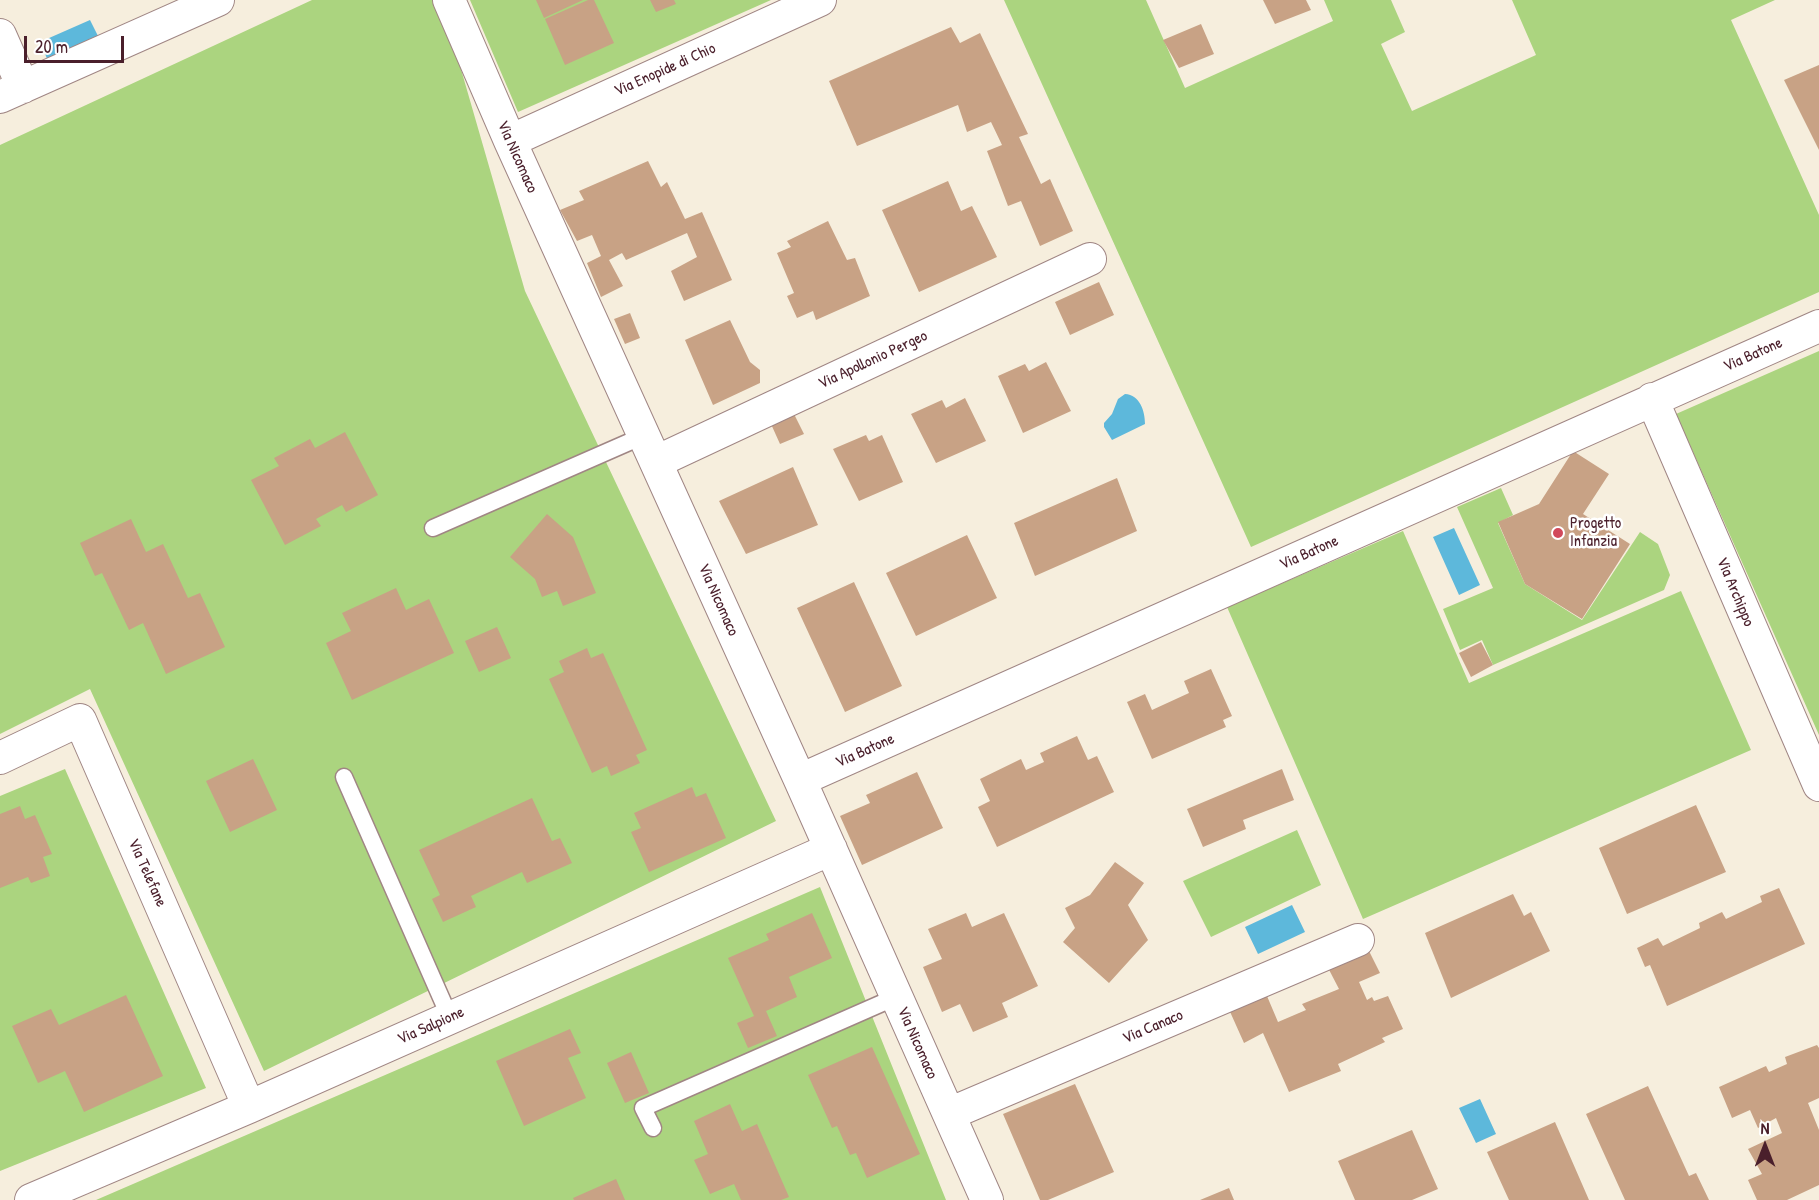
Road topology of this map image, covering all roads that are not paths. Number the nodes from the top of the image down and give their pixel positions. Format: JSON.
{"nodes":[{"id":1,"x":218,"y":0,"type":"edge"},
{"id":2,"x":448,"y":0,"type":"edge"},
{"id":3,"x":820,"y":0,"type":"edge"},
{"id":4,"x":0,"y":35,"type":"edge"},
{"id":5,"x":12,"y":92,"type":"edge"},
{"id":6,"x":510,"y":141,"type":"junction"},
{"id":7,"x":1090,"y":259,"type":"dead end"},
{"id":8,"x":1819,"y":326,"type":"edge"},
{"id":9,"x":1652,"y":399,"type":"junction"},
{"id":10,"x":649,"y":449,"type":"junction"},
{"id":11,"x":433,"y":528,"type":"dead end"},
{"id":12,"x":0,"y":758,"type":"edge"},
{"id":13,"x":344,"y":777,"type":"dead end"},
{"id":14,"x":800,"y":780,"type":"junction"},
{"id":15,"x":1819,"y":784,"type":"edge"},
{"id":16,"x":831,"y":849,"type":"junction"},
{"id":17,"x":1358,"y":940,"type":"dead end"},
{"id":18,"x":896,"y":997,"type":"junction"},
{"id":19,"x":450,"y":1018,"type":"junction"},
{"id":20,"x":249,"y":1107,"type":"junction"},
{"id":21,"x":949,"y":1114,"type":"junction"},
{"id":22,"x":653,"y":1128,"type":"dead end"},
{"id":23,"x":30,"y":1200,"type":"edge"},
{"id":24,"x":987,"y":1200,"type":"edge"}],
"edges":[{"from":1,"to":5,"type":"street"},
{"from":2,"to":6,"type":"street","name":"Via Nicomaco"},
{"from":3,"to":6,"type":"street","name":"Via Enopide di Chio"},
{"from":4,"to":5,"type":"street"},
{"from":6,"to":10,"type":"street","name":"Via Nicomaco"},
{"from":7,"to":10,"type":"street","name":"Via Apollonio Pergeo"},
{"from":8,"to":9,"type":"street","name":"Via Batone"},
{"from":9,"to":14,"type":"street","name":"Via Batone"},
{"from":9,"to":15,"type":"street","name":"Via Archippo"},
{"from":10,"to":11,"type":"lane"},
{"from":10,"to":14,"type":"street","name":"Via Nicomaco"},
{"from":12,"to":20,"type":"street","name":"Via Telefane"},
{"from":13,"to":19,"type":"lane"},
{"from":14,"to":16,"type":"street","name":"Via Nicomaco"},
{"from":16,"to":18,"type":"street","name":"Via Nicomaco"},
{"from":16,"to":19,"type":"street","name":"Via Salpione"},
{"from":17,"to":21,"type":"street","name":"Via Canaco"},
{"from":18,"to":21,"type":"street","name":"Via Nicomaco"},
{"from":18,"to":22,"type":"lane"},
{"from":19,"to":20,"type":"street","name":"Via Salpione"},
{"from":20,"to":23,"type":"street","name":"Via Salpione"},
{"from":21,"to":24,"type":"street","name":"Via Nicomaco"}]}
